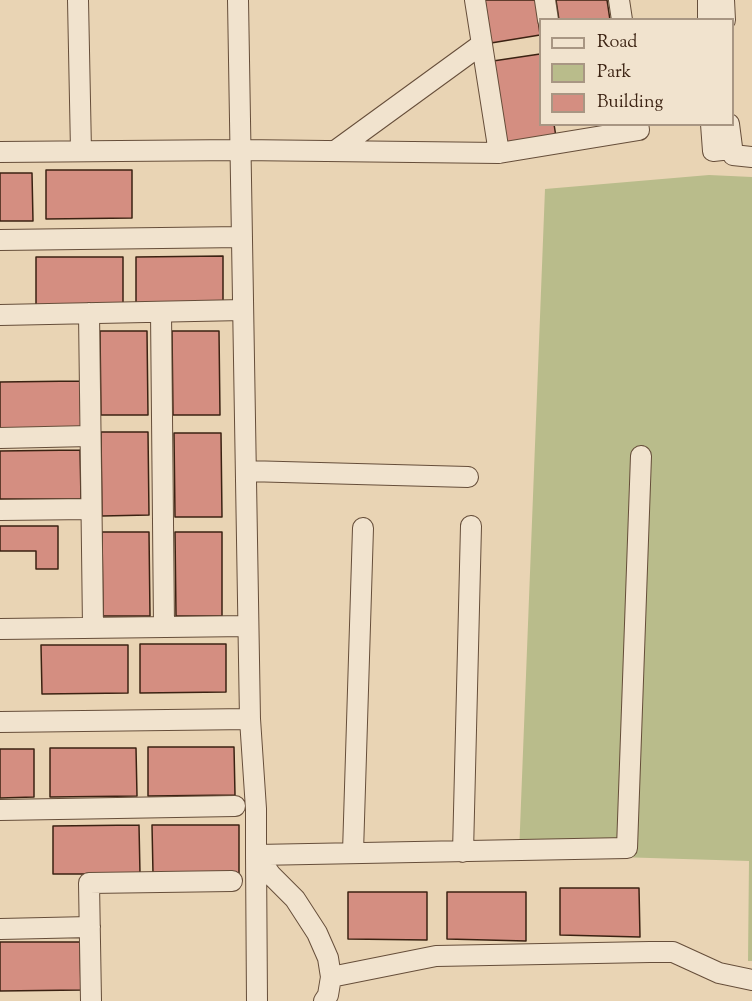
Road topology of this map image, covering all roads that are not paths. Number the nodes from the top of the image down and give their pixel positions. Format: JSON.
{"nodes":[{"id":1,"x":78,"y":0,"type":"edge"},
{"id":2,"x":238,"y":0,"type":"edge"},
{"id":3,"x":475,"y":0,"type":"edge"},
{"id":4,"x":545,"y":0,"type":"edge"},
{"id":5,"x":619,"y":0,"type":"edge"},
{"id":6,"x":708,"y":0,"type":"edge"},
{"id":7,"x":724,"y":0,"type":"edge"},
{"id":8,"x":548,"y":18,"type":"edge"},
{"id":9,"x":622,"y":18,"type":"edge"},
{"id":10,"x":708,"y":18,"type":"edge"},
{"id":11,"x":725,"y":18,"type":"edge"},
{"id":12,"x":482,"y":44,"type":"junction"},
{"id":13,"x":638,"y":126,"type":"edge"},
{"id":14,"x":711,"y":126,"type":"edge"},
{"id":15,"x":729,"y":126,"type":"edge"},
{"id":16,"x":567,"y":133,"type":"edge"},
{"id":17,"x":731,"y":149,"type":"junction"},
{"id":18,"x":240,"y":150,"type":"junction"},
{"id":19,"x":81,"y":151,"type":"junction"},
{"id":20,"x":335,"y":151,"type":"junction"},
{"id":21,"x":0,"y":152,"type":"edge"},
{"id":22,"x":499,"y":153,"type":"junction"},
{"id":23,"x":752,"y":157,"type":"edge"},
{"id":24,"x":242,"y":237,"type":"junction"},
{"id":25,"x":0,"y":240,"type":"edge"},
{"id":26,"x":243,"y":310,"type":"junction"},
{"id":27,"x":161,"y":312,"type":"junction"},
{"id":28,"x":88,"y":313,"type":"junction"},
{"id":29,"x":0,"y":315,"type":"edge"},
{"id":30,"x":90,"y":436,"type":"junction"},
{"id":31,"x":0,"y":438,"type":"edge"},
{"id":32,"x":641,"y":456,"type":"dead end"},
{"id":33,"x":246,"y":471,"type":"junction"},
{"id":34,"x":468,"y":477,"type":"dead end"},
{"id":35,"x":91,"y":509,"type":"junction"},
{"id":36,"x":0,"y":510,"type":"edge"},
{"id":37,"x":471,"y":526,"type":"dead end"},
{"id":38,"x":363,"y":528,"type":"dead end"},
{"id":39,"x":248,"y":626,"type":"junction"},
{"id":40,"x":164,"y":627,"type":"junction"},
{"id":41,"x":93,"y":628,"type":"junction"},
{"id":42,"x":0,"y":629,"type":"edge"},
{"id":43,"x":250,"y":719,"type":"junction"},
{"id":44,"x":0,"y":722,"type":"edge"},
{"id":45,"x":235,"y":806,"type":"dead end"},
{"id":46,"x":0,"y":810,"type":"edge"},
{"id":47,"x":353,"y":852,"type":"junction"},
{"id":48,"x":463,"y":852,"type":"junction"},
{"id":49,"x":256,"y":855,"type":"junction"},
{"id":50,"x":232,"y":881,"type":"dead end"},
{"id":51,"x":90,"y":927,"type":"junction"},
{"id":52,"x":0,"y":928,"type":"edge"},
{"id":53,"x":331,"y":977,"type":"junction"},
{"id":54,"x":752,"y":980,"type":"edge"},
{"id":55,"x":91,"y":1001,"type":"edge"},
{"id":56,"x":257,"y":1001,"type":"edge"},
{"id":57,"x":324,"y":1001,"type":"edge"}],
"edges":[{"from":1,"to":19,"type":"street"},
{"from":2,"to":18,"type":"street"},
{"from":3,"to":12,"type":"street"},
{"from":4,"to":8,"type":"street"},
{"from":5,"to":9,"type":"street"},
{"from":6,"to":10,"type":"street"},
{"from":7,"to":11,"type":"street"},
{"from":12,"to":20,"type":"street"},
{"from":12,"to":22,"type":"street"},
{"from":13,"to":16,"type":"street"},
{"from":14,"to":17,"type":"street"},
{"from":15,"to":17,"type":"street"},
{"from":16,"to":22,"type":"street"},
{"from":17,"to":23,"type":"street"},
{"from":18,"to":19,"type":"street"},
{"from":18,"to":20,"type":"street"},
{"from":18,"to":24,"type":"street"},
{"from":19,"to":21,"type":"street"},
{"from":20,"to":22,"type":"street"},
{"from":24,"to":25,"type":"street"},
{"from":24,"to":26,"type":"street"},
{"from":26,"to":27,"type":"street"},
{"from":26,"to":33,"type":"street"},
{"from":27,"to":28,"type":"street"},
{"from":27,"to":40,"type":"street"},
{"from":28,"to":29,"type":"street"},
{"from":28,"to":30,"type":"street"},
{"from":30,"to":31,"type":"street"},
{"from":30,"to":35,"type":"street"},
{"from":32,"to":48,"type":"street"},
{"from":33,"to":34,"type":"street"},
{"from":33,"to":39,"type":"street"},
{"from":35,"to":36,"type":"street"},
{"from":35,"to":41,"type":"street"},
{"from":37,"to":48,"type":"street"},
{"from":38,"to":47,"type":"street"},
{"from":39,"to":40,"type":"street"},
{"from":39,"to":43,"type":"street"},
{"from":40,"to":41,"type":"street"},
{"from":41,"to":42,"type":"street"},
{"from":43,"to":44,"type":"street"},
{"from":43,"to":49,"type":"street"},
{"from":45,"to":46,"type":"street"},
{"from":47,"to":48,"type":"street"},
{"from":47,"to":49,"type":"street"},
{"from":49,"to":53,"type":"street"},
{"from":49,"to":56,"type":"street"},
{"from":50,"to":51,"type":"street"},
{"from":51,"to":52,"type":"street"},
{"from":51,"to":55,"type":"street"},
{"from":53,"to":54,"type":"street"},
{"from":53,"to":57,"type":"street"}]}
